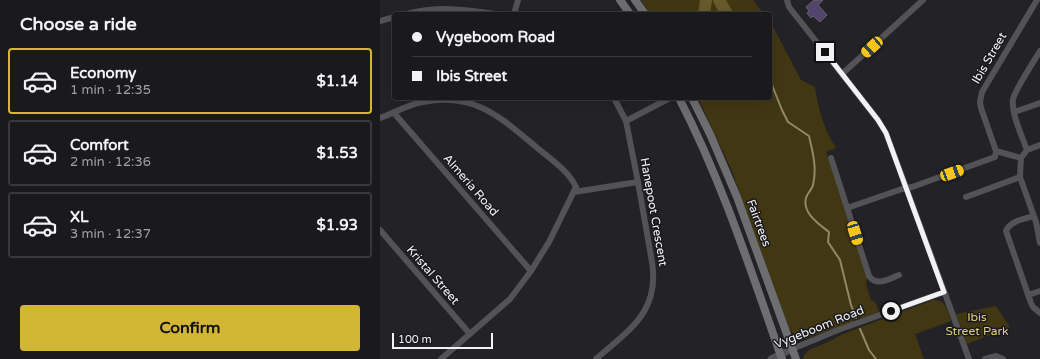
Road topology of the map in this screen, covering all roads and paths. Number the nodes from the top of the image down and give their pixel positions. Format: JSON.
{"nodes":[{"id":1,"x":518,"y":0,"type":"edge"},
{"id":2,"x":620,"y":0,"type":"edge"},
{"id":3,"x":635,"y":0,"type":"edge"},
{"id":4,"x":787,"y":0,"type":"edge"},
{"id":5,"x":923,"y":0,"type":"edge"},
{"id":6,"x":1037,"y":0,"type":"edge"},
{"id":7,"x":417,"y":12,"type":"edge"},
{"id":8,"x":479,"y":12,"type":"edge"},
{"id":9,"x":515,"y":12,"type":"edge"},
{"id":10,"x":629,"y":12,"type":"edge"},
{"id":11,"x":644,"y":12,"type":"edge"},
{"id":12,"x":392,"y":18,"type":"edge"},
{"id":13,"x":380,"y":21,"type":"edge"},
{"id":14,"x":1040,"y":51,"type":"edge"},
{"id":15,"x":842,"y":74,"type":"junction"},
{"id":16,"x":615,"y":100,"type":"edge"},
{"id":17,"x":666,"y":100,"type":"edge"},
{"id":18,"x":680,"y":100,"type":"edge"},
{"id":19,"x":693,"y":100,"type":"edge"},
{"id":20,"x":1040,"y":103,"type":"edge"},
{"id":21,"x":394,"y":112,"type":"junction"},
{"id":22,"x":1014,"y":112,"type":"junction"},
{"id":23,"x":380,"y":118,"type":"edge"},
{"id":24,"x":626,"y":121,"type":"junction"},
{"id":25,"x":1040,"y":145,"type":"edge"},
{"id":26,"x":1027,"y":150,"type":"junction"},
{"id":27,"x":996,"y":151,"type":"junction"},
{"id":28,"x":832,"y":158,"type":"dead end"},
{"id":29,"x":1021,"y":158,"type":"junction"},
{"id":30,"x":1020,"y":177,"type":"junction"},
{"id":31,"x":638,"y":182,"type":"junction"},
{"id":32,"x":907,"y":188,"type":"junction"},
{"id":33,"x":574,"y":192,"type":"junction"},
{"id":34,"x":966,"y":197,"type":"dead end"},
{"id":35,"x":847,"y":208,"type":"junction"},
{"id":36,"x":1034,"y":216,"type":"junction"},
{"id":37,"x":380,"y":230,"type":"edge"},
{"id":38,"x":1040,"y":243,"type":"edge"},
{"id":39,"x":531,"y":271,"type":"junction"},
{"id":40,"x":899,"y":275,"type":"dead end"},
{"id":41,"x":1040,"y":291,"type":"edge"},
{"id":42,"x":944,"y":292,"type":"junction"},
{"id":43,"x":1028,"y":295,"type":"junction"},
{"id":44,"x":1040,"y":313,"type":"edge"},
{"id":45,"x":470,"y":334,"type":"junction"},
{"id":46,"x":792,"y":349,"type":"junction"},
{"id":47,"x":781,"y":357,"type":"edge"},
{"id":48,"x":441,"y":359,"type":"edge"},
{"id":49,"x":596,"y":359,"type":"edge"},
{"id":50,"x":771,"y":359,"type":"edge"},
{"id":51,"x":796,"y":359,"type":"edge"},
{"id":52,"x":969,"y":359,"type":"edge"},
{"id":53,"x":985,"y":359,"type":"edge"},
{"id":54,"x":1003,"y":359,"type":"edge"}],
"edges":[{"from":1,"to":9,"type":"street"},
{"from":2,"to":10,"type":"main road"},
{"from":3,"to":11,"type":"main road"},
{"from":4,"to":15,"type":"street"},
{"from":5,"to":15,"type":"street"},
{"from":6,"to":27,"type":"street","name":"Ibis Street"},
{"from":7,"to":8,"type":"street"},
{"from":12,"to":13,"type":"street"},
{"from":14,"to":22,"type":"street"},
{"from":15,"to":32,"type":"street"},
{"from":16,"to":24,"type":"street","name":"Hanepoot Crescent"},
{"from":17,"to":24,"type":"street"},
{"from":18,"to":47,"type":"main road","name":"Fairtrees"},
{"from":19,"to":46,"type":"main road","name":"Fairtrees"},
{"from":20,"to":22,"type":"street"},
{"from":21,"to":23,"type":"street"},
{"from":21,"to":33,"type":"street"},
{"from":21,"to":39,"type":"street","name":"Almeria Road"},
{"from":22,"to":26,"type":"street"},
{"from":24,"to":31,"type":"street","name":"Hanepoot Crescent"},
{"from":25,"to":26,"type":"street"},
{"from":26,"to":29,"type":"street"},
{"from":27,"to":29,"type":"street"},
{"from":27,"to":32,"type":"street"},
{"from":28,"to":35,"type":"street"},
{"from":29,"to":30,"type":"street"},
{"from":30,"to":34,"type":"street"},
{"from":30,"to":36,"type":"street"},
{"from":31,"to":33,"type":"street"},
{"from":31,"to":49,"type":"street","name":"Hanepoot Crescent"},
{"from":32,"to":35,"type":"street"},
{"from":32,"to":42,"type":"street"},
{"from":33,"to":39,"type":"street"},
{"from":35,"to":40,"type":"street"},
{"from":36,"to":38,"type":"street"},
{"from":36,"to":43,"type":"street"},
{"from":37,"to":45,"type":"street","name":"Kristal Street"},
{"from":39,"to":45,"type":"street"},
{"from":41,"to":43,"type":"street"},
{"from":42,"to":46,"type":"street","name":"Vygeboom Road"},
{"from":42,"to":52,"type":"street"},
{"from":43,"to":44,"type":"street"},
{"from":45,"to":48,"type":"street"},
{"from":46,"to":47,"type":"street","name":"Vygeboom Road"},
{"from":46,"to":51,"type":"main road","name":"Fairtrees"},
{"from":47,"to":50,"type":"street","name":"Vygeboom Road"},
{"from":53,"to":54,"type":"street"}]}
